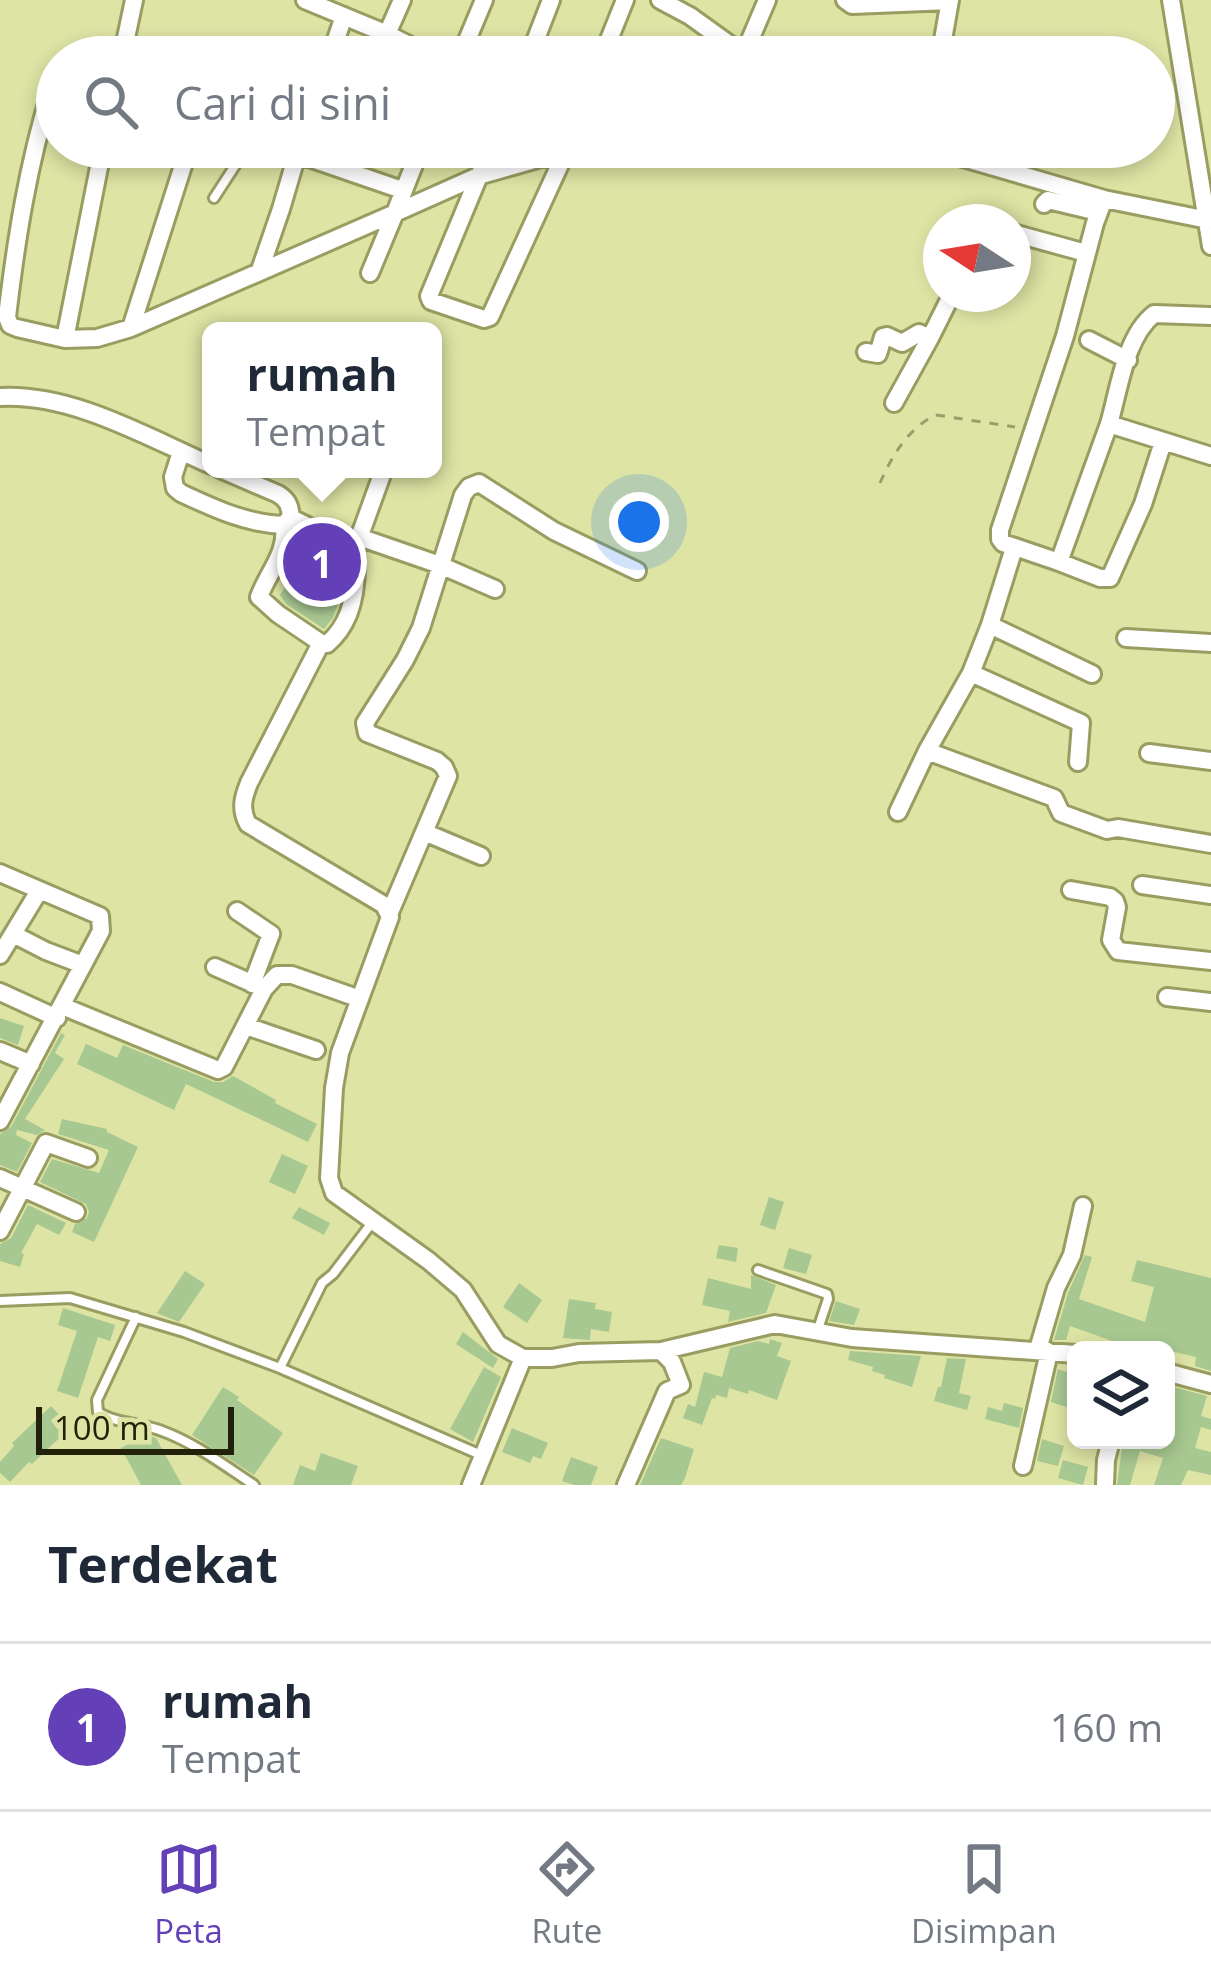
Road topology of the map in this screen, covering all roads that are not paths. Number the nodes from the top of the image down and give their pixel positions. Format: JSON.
{"nodes":[{"id":1,"x":134,"y":0,"type":"edge"},
{"id":2,"x":305,"y":0,"type":"edge"},
{"id":3,"x":402,"y":0,"type":"edge"},
{"id":4,"x":484,"y":0,"type":"edge"},
{"id":5,"x":551,"y":0,"type":"edge"},
{"id":6,"x":625,"y":0,"type":"edge"},
{"id":7,"x":660,"y":0,"type":"edge"},
{"id":8,"x":767,"y":0,"type":"edge"},
{"id":9,"x":844,"y":0,"type":"edge"},
{"id":10,"x":1171,"y":0,"type":"edge"},
{"id":11,"x":950,"y":1,"type":"edge"},
{"id":12,"x":693,"y":8,"type":"edge"},
{"id":13,"x":344,"y":16,"type":"junction"},
{"id":14,"x":388,"y":34,"type":"junction"},
{"id":15,"x":126,"y":36,"type":"edge"},
{"id":16,"x":337,"y":36,"type":"edge"},
{"id":17,"x":392,"y":36,"type":"edge"},
{"id":18,"x":469,"y":36,"type":"edge"},
{"id":19,"x":537,"y":36,"type":"edge"},
{"id":20,"x":610,"y":36,"type":"edge"},
{"id":21,"x":723,"y":36,"type":"edge"},
{"id":22,"x":753,"y":36,"type":"edge"},
{"id":23,"x":944,"y":36,"type":"edge"},
{"id":24,"x":1203,"y":141,"type":"edge"},
{"id":25,"x":36,"y":144,"type":"edge"},
{"id":26,"x":99,"y":168,"type":"edge"},
{"id":27,"x":182,"y":168,"type":"edge"},
{"id":28,"x":233,"y":168,"type":"edge"},
{"id":29,"x":293,"y":168,"type":"edge"},
{"id":30,"x":345,"y":168,"type":"edge"},
{"id":31,"x":412,"y":168,"type":"edge"},
{"id":32,"x":482,"y":168,"type":"edge"},
{"id":33,"x":504,"y":168,"type":"edge"},
{"id":34,"x":558,"y":168,"type":"edge"},
{"id":35,"x":988,"y":168,"type":"edge"},
{"id":36,"x":478,"y":176,"type":"junction"},
{"id":37,"x":402,"y":190,"type":"junction"},
{"id":38,"x":214,"y":198,"type":"dead end"},
{"id":39,"x":1044,"y":204,"type":"dead end"},
{"id":40,"x":1101,"y":206,"type":"junction"},
{"id":41,"x":394,"y":214,"type":"junction"},
{"id":42,"x":1208,"y":220,"type":"junction"},
{"id":43,"x":1031,"y":238,"type":"edge"},
{"id":44,"x":1211,"y":246,"type":"edge"},
{"id":45,"x":1087,"y":253,"type":"junction"},
{"id":46,"x":260,"y":270,"type":"junction"},
{"id":47,"x":370,"y":273,"type":"dead end"},
{"id":48,"x":943,"y":312,"type":"edge"},
{"id":49,"x":1211,"y":316,"type":"edge"},
{"id":50,"x":131,"y":328,"type":"junction"},
{"id":51,"x":930,"y":338,"type":"junction"},
{"id":52,"x":65,"y":339,"type":"junction"},
{"id":53,"x":1089,"y":340,"type":"dead end"},
{"id":54,"x":866,"y":352,"type":"dead end"},
{"id":55,"x":1127,"y":360,"type":"junction"},
{"id":56,"x":0,"y":398,"type":"edge"},
{"id":57,"x":894,"y":403,"type":"dead end"},
{"id":58,"x":1109,"y":424,"type":"junction"},
{"id":59,"x":1163,"y":442,"type":"junction"},
{"id":60,"x":181,"y":452,"type":"junction"},
{"id":61,"x":1211,"y":456,"type":"edge"},
{"id":62,"x":202,"y":461,"type":"edge"},
{"id":63,"x":240,"y":478,"type":"edge"},
{"id":64,"x":381,"y":478,"type":"edge"},
{"id":65,"x":287,"y":522,"type":"junction"},
{"id":66,"x":357,"y":543,"type":"junction"},
{"id":67,"x":1014,"y":548,"type":"junction"},
{"id":68,"x":1059,"y":562,"type":"junction"},
{"id":69,"x":440,"y":566,"type":"junction"},
{"id":70,"x":637,"y":571,"type":"dead end"},
{"id":71,"x":495,"y":589,"type":"dead end"},
{"id":72,"x":990,"y":625,"type":"junction"},
{"id":73,"x":1126,"y":638,"type":"dead end"},
{"id":74,"x":321,"y":644,"type":"junction"},
{"id":75,"x":1211,"y":644,"type":"edge"},
{"id":76,"x":971,"y":673,"type":"junction"},
{"id":77,"x":1092,"y":674,"type":"dead end"},
{"id":78,"x":927,"y":751,"type":"junction"},
{"id":79,"x":1149,"y":753,"type":"dead end"},
{"id":80,"x":1211,"y":760,"type":"edge"},
{"id":81,"x":1078,"y":762,"type":"dead end"},
{"id":82,"x":898,"y":812,"type":"dead end"},
{"id":83,"x":424,"y":832,"type":"junction"},
{"id":84,"x":1211,"y":844,"type":"edge"},
{"id":85,"x":481,"y":856,"type":"dead end"},
{"id":86,"x":0,"y":873,"type":"edge"},
{"id":87,"x":1142,"y":886,"type":"dead end"},
{"id":88,"x":1071,"y":890,"type":"dead end"},
{"id":89,"x":39,"y":891,"type":"junction"},
{"id":90,"x":1211,"y":895,"type":"edge"},
{"id":91,"x":237,"y":911,"type":"dead end"},
{"id":92,"x":390,"y":913,"type":"junction"},
{"id":93,"x":13,"y":934,"type":"junction"},
{"id":94,"x":0,"y":956,"type":"edge"},
{"id":95,"x":1211,"y":961,"type":"edge"},
{"id":96,"x":83,"y":965,"type":"junction"},
{"id":97,"x":215,"y":967,"type":"dead end"},
{"id":98,"x":258,"y":986,"type":"junction"},
{"id":99,"x":0,"y":992,"type":"edge"},
{"id":100,"x":1167,"y":997,"type":"dead end"},
{"id":101,"x":360,"y":999,"type":"junction"},
{"id":102,"x":1211,"y":1001,"type":"edge"},
{"id":103,"x":60,"y":1012,"type":"junction"},
{"id":104,"x":246,"y":1026,"type":"junction"},
{"id":105,"x":316,"y":1050,"type":"dead end"},
{"id":106,"x":0,"y":1051,"type":"edge"},
{"id":107,"x":31,"y":1064,"type":"junction"},
{"id":108,"x":2,"y":1114,"type":"edge"},
{"id":109,"x":88,"y":1157,"type":"dead end"},
{"id":110,"x":0,"y":1178,"type":"edge"},
{"id":111,"x":21,"y":1190,"type":"junction"},
{"id":112,"x":1083,"y":1206,"type":"dead end"},
{"id":113,"x":76,"y":1212,"type":"dead end"},
{"id":114,"x":374,"y":1220,"type":"junction"},
{"id":115,"x":0,"y":1231,"type":"edge"},
{"id":116,"x":758,"y":1270,"type":"dead end"},
{"id":117,"x":0,"y":1301,"type":"edge"},
{"id":118,"x":136,"y":1317,"type":"junction"},
{"id":119,"x":817,"y":1334,"type":"junction"},
{"id":120,"x":661,"y":1351,"type":"junction"},
{"id":121,"x":1049,"y":1352,"type":"junction"},
{"id":122,"x":1067,"y":1353,"type":"edge"},
{"id":123,"x":523,"y":1358,"type":"junction"},
{"id":124,"x":280,"y":1368,"type":"junction"},
{"id":125,"x":1175,"y":1374,"type":"edge"},
{"id":126,"x":1211,"y":1384,"type":"edge"},
{"id":127,"x":1109,"y":1449,"type":"edge"},
{"id":128,"x":482,"y":1455,"type":"junction"},
{"id":129,"x":1023,"y":1466,"type":"dead end"},
{"id":130,"x":1105,"y":1483,"type":"edge"},
{"id":131,"x":254,"y":1485,"type":"edge"},
{"id":132,"x":471,"y":1485,"type":"edge"},
{"id":133,"x":626,"y":1485,"type":"edge"}],
"edges":[{"from":1,"to":15,"type":"street"},
{"from":2,"to":13,"type":"street"},
{"from":3,"to":14,"type":"street"},
{"from":4,"to":18,"type":"street"},
{"from":5,"to":19,"type":"street"},
{"from":6,"to":20,"type":"street"},
{"from":7,"to":12,"type":"street"},
{"from":8,"to":22,"type":"street"},
{"from":9,"to":11,"type":"street"},
{"from":10,"to":24,"type":"street"},
{"from":11,"to":23,"type":"street"},
{"from":12,"to":21,"type":"street"},
{"from":13,"to":14,"type":"street"},
{"from":13,"to":16,"type":"street"},
{"from":14,"to":17,"type":"street"},
{"from":24,"to":42,"type":"street"},
{"from":25,"to":52,"type":"street"},
{"from":26,"to":52,"type":"street"},
{"from":27,"to":50,"type":"street"},
{"from":28,"to":38,"type":"lane"},
{"from":29,"to":46,"type":"street"},
{"from":30,"to":37,"type":"street"},
{"from":31,"to":37,"type":"street"},
{"from":32,"to":36,"type":"street"},
{"from":33,"to":36,"type":"street"},
{"from":34,"to":36,"type":"street"},
{"from":35,"to":40,"type":"street"},
{"from":36,"to":41,"type":"street"},
{"from":37,"to":41,"type":"street"},
{"from":39,"to":40,"type":"street"},
{"from":40,"to":42,"type":"street"},
{"from":40,"to":45,"type":"street"},
{"from":41,"to":46,"type":"street"},
{"from":41,"to":47,"type":"street"},
{"from":42,"to":44,"type":"street"},
{"from":43,"to":45,"type":"street"},
{"from":45,"to":67,"type":"street"},
{"from":46,"to":50,"type":"street"},
{"from":48,"to":51,"type":"street"},
{"from":49,"to":55,"type":"street"},
{"from":50,"to":52,"type":"street"},
{"from":51,"to":54,"type":"street"},
{"from":51,"to":57,"type":"street"},
{"from":53,"to":55,"type":"street"},
{"from":55,"to":58,"type":"street"},
{"from":56,"to":60,"type":"street"},
{"from":58,"to":59,"type":"street"},
{"from":58,"to":68,"type":"street"},
{"from":59,"to":61,"type":"street"},
{"from":59,"to":68,"type":"street"},
{"from":60,"to":62,"type":"street"},
{"from":60,"to":65,"type":"street"},
{"from":63,"to":65,"type":"street"},
{"from":64,"to":66,"type":"street"},
{"from":65,"to":66,"type":"street"},
{"from":65,"to":74,"type":"street"},
{"from":66,"to":69,"type":"street"},
{"from":66,"to":74,"type":"street"},
{"from":67,"to":68,"type":"street"},
{"from":67,"to":72,"type":"street"},
{"from":69,"to":70,"type":"street"},
{"from":69,"to":71,"type":"street"},
{"from":69,"to":83,"type":"street"},
{"from":72,"to":76,"type":"street"},
{"from":72,"to":77,"type":"street"},
{"from":73,"to":75,"type":"street"},
{"from":74,"to":92,"type":"street"},
{"from":76,"to":78,"type":"street"},
{"from":76,"to":81,"type":"street"},
{"from":78,"to":82,"type":"street"},
{"from":78,"to":84,"type":"street"},
{"from":79,"to":80,"type":"street"},
{"from":83,"to":85,"type":"street"},
{"from":83,"to":92,"type":"street"},
{"from":86,"to":89,"type":"street"},
{"from":87,"to":90,"type":"street"},
{"from":88,"to":95,"type":"street"},
{"from":89,"to":93,"type":"street"},
{"from":89,"to":96,"type":"street"},
{"from":91,"to":98,"type":"street"},
{"from":92,"to":101,"type":"street"},
{"from":93,"to":94,"type":"street"},
{"from":93,"to":96,"type":"street"},
{"from":96,"to":103,"type":"street"},
{"from":97,"to":98,"type":"street"},
{"from":98,"to":101,"type":"street"},
{"from":98,"to":104,"type":"street"},
{"from":99,"to":103,"type":"street"},
{"from":100,"to":102,"type":"street"},
{"from":101,"to":114,"type":"street"},
{"from":103,"to":104,"type":"street"},
{"from":103,"to":107,"type":"street"},
{"from":104,"to":105,"type":"street"},
{"from":106,"to":107,"type":"street"},
{"from":107,"to":108,"type":"street"},
{"from":109,"to":111,"type":"street"},
{"from":110,"to":111,"type":"street"},
{"from":111,"to":113,"type":"street"},
{"from":111,"to":115,"type":"street"},
{"from":112,"to":121,"type":"street"},
{"from":114,"to":123,"type":"street"},
{"from":114,"to":124,"type":"lane"},
{"from":116,"to":119,"type":"lane"},
{"from":117,"to":118,"type":"lane"},
{"from":118,"to":124,"type":"lane"},
{"from":118,"to":131,"type":"lane"},
{"from":119,"to":120,"type":"street"},
{"from":119,"to":121,"type":"street"},
{"from":120,"to":123,"type":"street"},
{"from":120,"to":133,"type":"street"},
{"from":121,"to":122,"type":"street"},
{"from":121,"to":129,"type":"street"},
{"from":123,"to":128,"type":"street"},
{"from":124,"to":128,"type":"lane"},
{"from":125,"to":126,"type":"street"},
{"from":127,"to":130,"type":"street"},
{"from":128,"to":132,"type":"street"}]}
